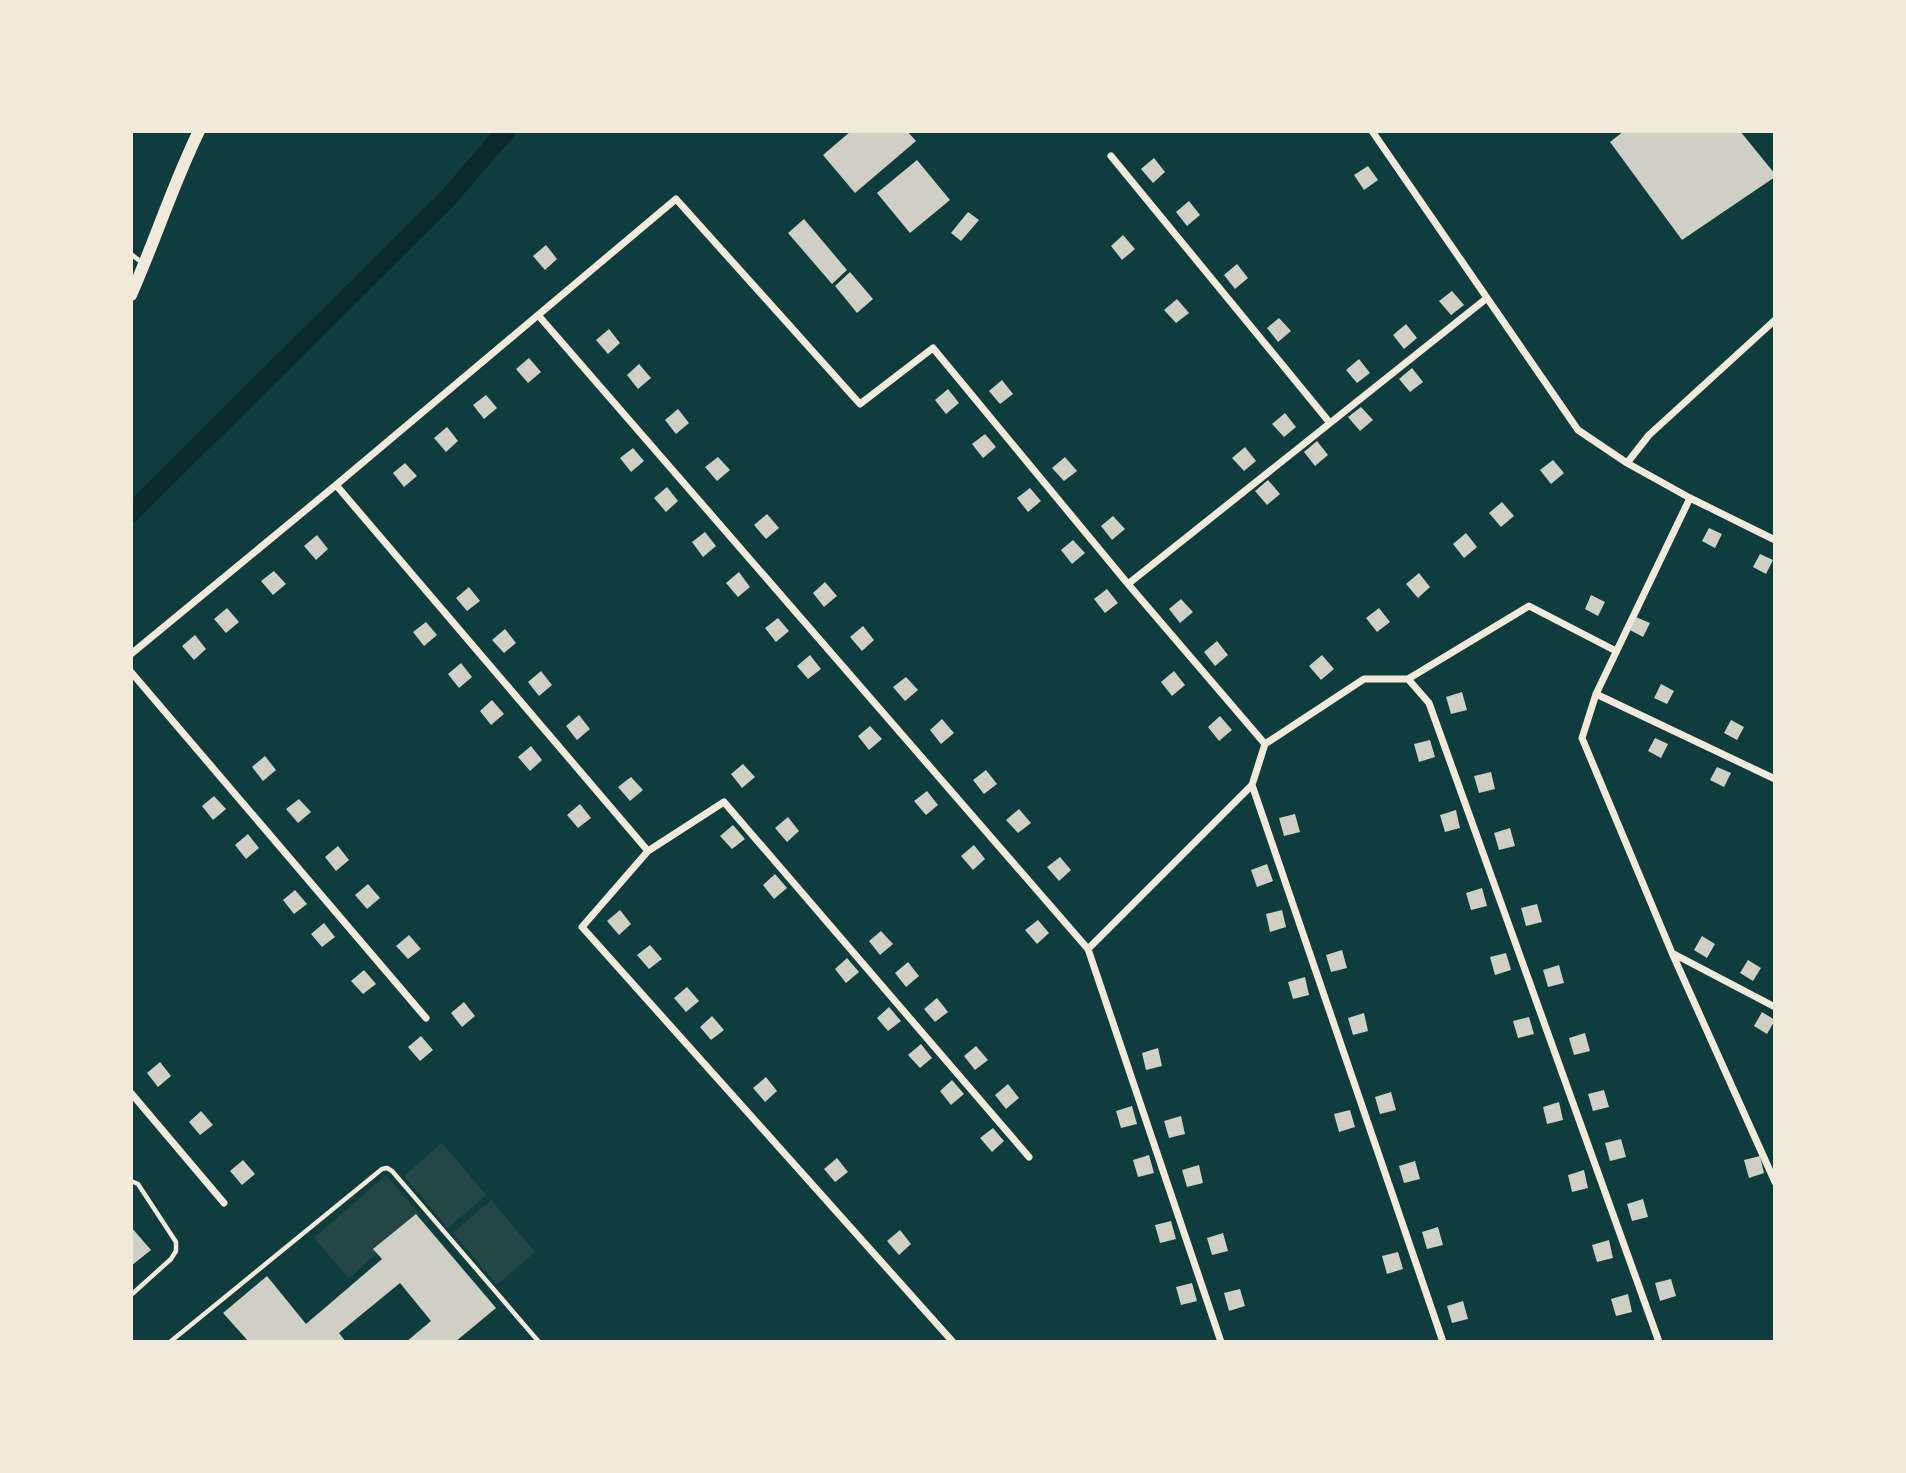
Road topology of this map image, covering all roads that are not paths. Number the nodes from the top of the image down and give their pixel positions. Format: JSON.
{"nodes":[{"id":1,"x":199,"y":131,"type":"edge"},
{"id":2,"x":1372,"y":131,"type":"edge"},
{"id":3,"x":1111,"y":156,"type":"dead end"},
{"id":4,"x":131,"y":254,"type":"edge"},
{"id":5,"x":145,"y":265,"type":"junction"},
{"id":6,"x":131,"y":295,"type":"edge"},
{"id":7,"x":1487,"y":298,"type":"junction"},
{"id":8,"x":538,"y":315,"type":"junction"},
{"id":9,"x":1775,"y":320,"type":"edge"},
{"id":10,"x":1330,"y":423,"type":"junction"},
{"id":11,"x":1628,"y":463,"type":"junction"},
{"id":12,"x":336,"y":485,"type":"junction"},
{"id":13,"x":1690,"y":498,"type":"junction"},
{"id":14,"x":1775,"y":540,"type":"edge"},
{"id":15,"x":1128,"y":584,"type":"junction"},
{"id":16,"x":1616,"y":651,"type":"junction"},
{"id":17,"x":131,"y":654,"type":"edge"},
{"id":18,"x":131,"y":672,"type":"edge"},
{"id":19,"x":1408,"y":679,"type":"junction"},
{"id":20,"x":1596,"y":694,"type":"junction"},
{"id":21,"x":1265,"y":744,"type":"junction"},
{"id":22,"x":1775,"y":779,"type":"edge"},
{"id":23,"x":1252,"y":785,"type":"junction"},
{"id":24,"x":648,"y":851,"type":"junction"},
{"id":25,"x":1088,"y":949,"type":"junction"},
{"id":26,"x":1672,"y":953,"type":"junction"},
{"id":27,"x":1775,"y":1007,"type":"edge"},
{"id":28,"x":426,"y":1018,"type":"dead end"},
{"id":29,"x":131,"y":1093,"type":"edge"},
{"id":30,"x":1029,"y":1157,"type":"dead end"},
{"id":31,"x":131,"y":1181,"type":"edge"},
{"id":32,"x":1775,"y":1182,"type":"edge"},
{"id":33,"x":224,"y":1203,"type":"dead end"},
{"id":34,"x":131,"y":1295,"type":"edge"},
{"id":35,"x":170,"y":1342,"type":"edge"},
{"id":36,"x":539,"y":1342,"type":"edge"},
{"id":37,"x":953,"y":1342,"type":"edge"},
{"id":38,"x":1221,"y":1342,"type":"edge"},
{"id":39,"x":1443,"y":1342,"type":"edge"},
{"id":40,"x":1659,"y":1342,"type":"edge"}],
"edges":[{"from":1,"to":5,"type":"main road"},
{"from":2,"to":7,"type":"street"},
{"from":3,"to":10,"type":"street"},
{"from":4,"to":5,"type":"lane"},
{"from":5,"to":6,"type":"main road"},
{"from":7,"to":10,"type":"street"},
{"from":7,"to":11,"type":"street"},
{"from":8,"to":12,"type":"street"},
{"from":8,"to":15,"type":"street"},
{"from":8,"to":25,"type":"street"},
{"from":9,"to":11,"type":"street"},
{"from":10,"to":15,"type":"street"},
{"from":11,"to":13,"type":"street"},
{"from":12,"to":17,"type":"street"},
{"from":12,"to":24,"type":"street"},
{"from":13,"to":14,"type":"street"},
{"from":13,"to":16,"type":"street"},
{"from":15,"to":21,"type":"street"},
{"from":16,"to":19,"type":"street"},
{"from":16,"to":20,"type":"street"},
{"from":18,"to":28,"type":"street"},
{"from":19,"to":21,"type":"street"},
{"from":19,"to":40,"type":"street"},
{"from":20,"to":22,"type":"street"},
{"from":20,"to":26,"type":"street"},
{"from":21,"to":23,"type":"street"},
{"from":23,"to":25,"type":"street"},
{"from":23,"to":39,"type":"street"},
{"from":24,"to":30,"type":"street"},
{"from":24,"to":37,"type":"street"},
{"from":25,"to":38,"type":"street"},
{"from":26,"to":27,"type":"street"},
{"from":26,"to":32,"type":"street"},
{"from":29,"to":33,"type":"street"},
{"from":31,"to":34,"type":"lane"},
{"from":35,"to":36,"type":"lane"}]}
